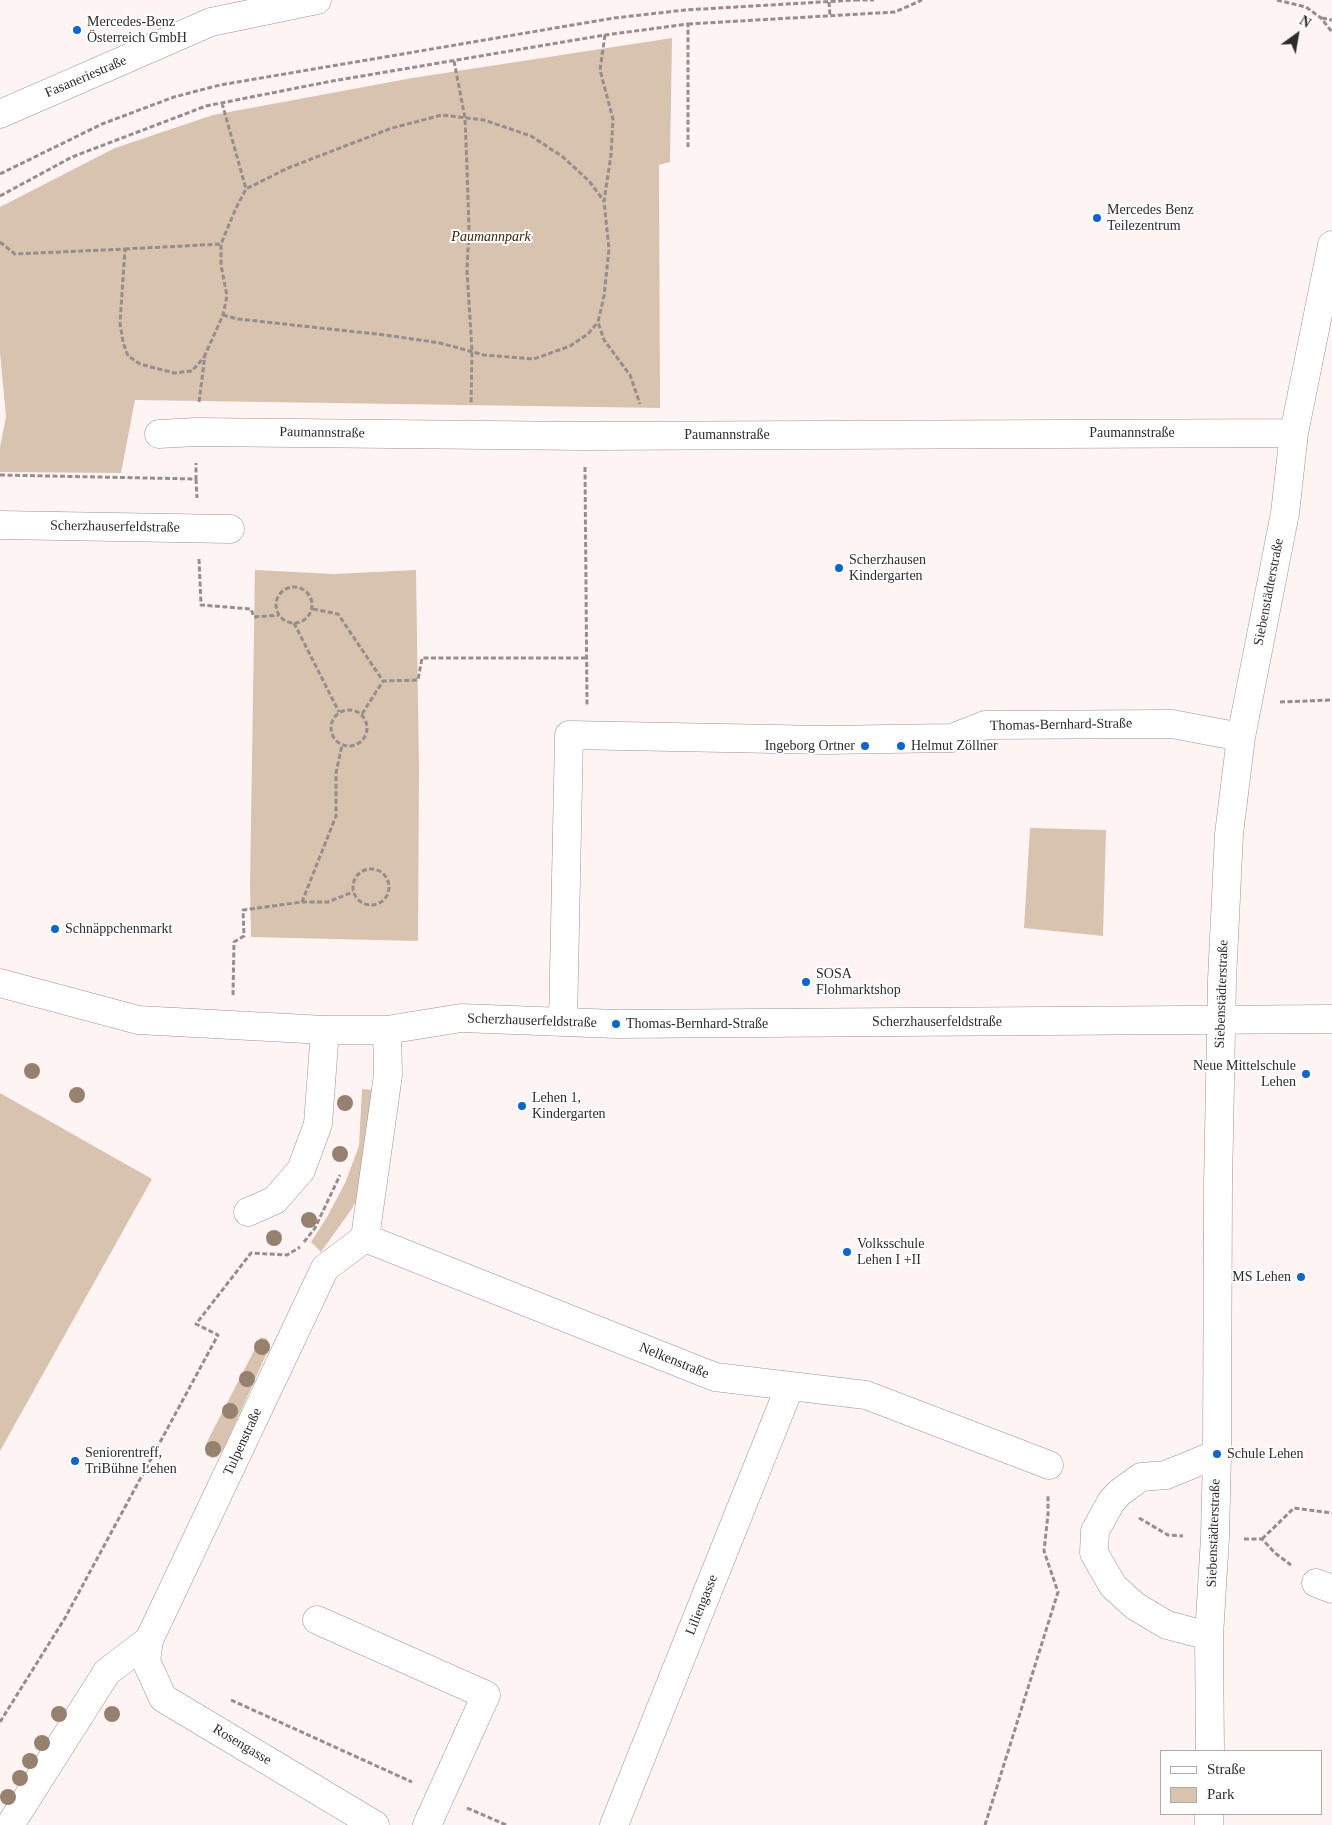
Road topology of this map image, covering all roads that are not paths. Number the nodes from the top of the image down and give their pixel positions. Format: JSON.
{"nodes":[{"id":1,"x":317,"y":0,"type":"edge"},
{"id":2,"x":0,"y":114,"type":"edge"},
{"id":3,"x":1332,"y":245,"type":"edge"},
{"id":4,"x":1294,"y":432,"type":"junction"},
{"id":5,"x":159,"y":434,"type":"dead end"},
{"id":6,"x":0,"y":525,"type":"edge"},
{"id":7,"x":230,"y":529,"type":"dead end"},
{"id":8,"x":1241,"y":737,"type":"junction"},
{"id":9,"x":0,"y":983,"type":"edge"},
{"id":10,"x":1332,"y":1019,"type":"edge"},
{"id":11,"x":1221,"y":1020,"type":"junction"},
{"id":12,"x":563,"y":1022,"type":"junction"},
{"id":13,"x":325,"y":1030,"type":"junction"},
{"id":14,"x":387,"y":1030,"type":"junction"},
{"id":15,"x":248,"y":1212,"type":"dead end"},
{"id":16,"x":365,"y":1238,"type":"junction"},
{"id":17,"x":790,"y":1386,"type":"junction"},
{"id":18,"x":1218,"y":1454,"type":"junction"},
{"id":19,"x":1048,"y":1465,"type":"road end"},
{"id":20,"x":317,"y":1620,"type":"dead end"},
{"id":21,"x":1209,"y":1636,"type":"junction"},
{"id":22,"x":149,"y":1640,"type":"junction"},
{"id":23,"x":1210,"y":1750,"type":"edge"},
{"id":24,"x":10,"y":1825,"type":"edge"},
{"id":25,"x":375,"y":1825,"type":"edge"},
{"id":26,"x":427,"y":1825,"type":"edge"},
{"id":27,"x":614,"y":1825,"type":"edge"}],
"edges":[{"from":1,"to":2,"type":"street","name":"Fasaneriestraße"},
{"from":3,"to":4,"type":"street","name":"Siebenstädterstraße"},
{"from":4,"to":5,"type":"street","name":"Paumannstraße"},
{"from":4,"to":8,"type":"street","name":"Siebenstädterstraße"},
{"from":6,"to":7,"type":"street","name":"Scherzhauserfeldstraße"},
{"from":8,"to":11,"type":"street","name":"Siebenstädterstraße"},
{"from":8,"to":12,"type":"street","name":"Thomas-Bernhard-Straße"},
{"from":9,"to":13,"type":"street","name":"Scherzhauserfeldstraße"},
{"from":10,"to":11,"type":"street","name":"Scherzhauserfeldstraße"},
{"from":11,"to":12,"type":"street","name":"Scherzhauserfeldstraße"},
{"from":11,"to":18,"type":"street","name":"Siebenstädterstraße"},
{"from":12,"to":14,"type":"street","name":"Scherzhauserfeldstraße"},
{"from":13,"to":14,"type":"street","name":"Scherzhauserfeldstraße"},
{"from":13,"to":15,"type":"street"},
{"from":14,"to":16,"type":"street"},
{"from":16,"to":17,"type":"street","name":"Nelkenstraße"},
{"from":16,"to":22,"type":"street","name":"Tulpenstraße"},
{"from":17,"to":19,"type":"street","name":"Nelkenstraße"},
{"from":17,"to":27,"type":"street","name":"Liliengasse"},
{"from":18,"to":21,"type":"street","name":"Siebenstädterstraße"},
{"from":18,"to":21,"type":"street"},
{"from":20,"to":26,"type":"street"},
{"from":21,"to":23,"type":"street","name":"Siebenstädterstraße"},
{"from":22,"to":24,"type":"street","name":"Tulpenstraße"},
{"from":22,"to":25,"type":"street","name":"Rosengasse"}]}
